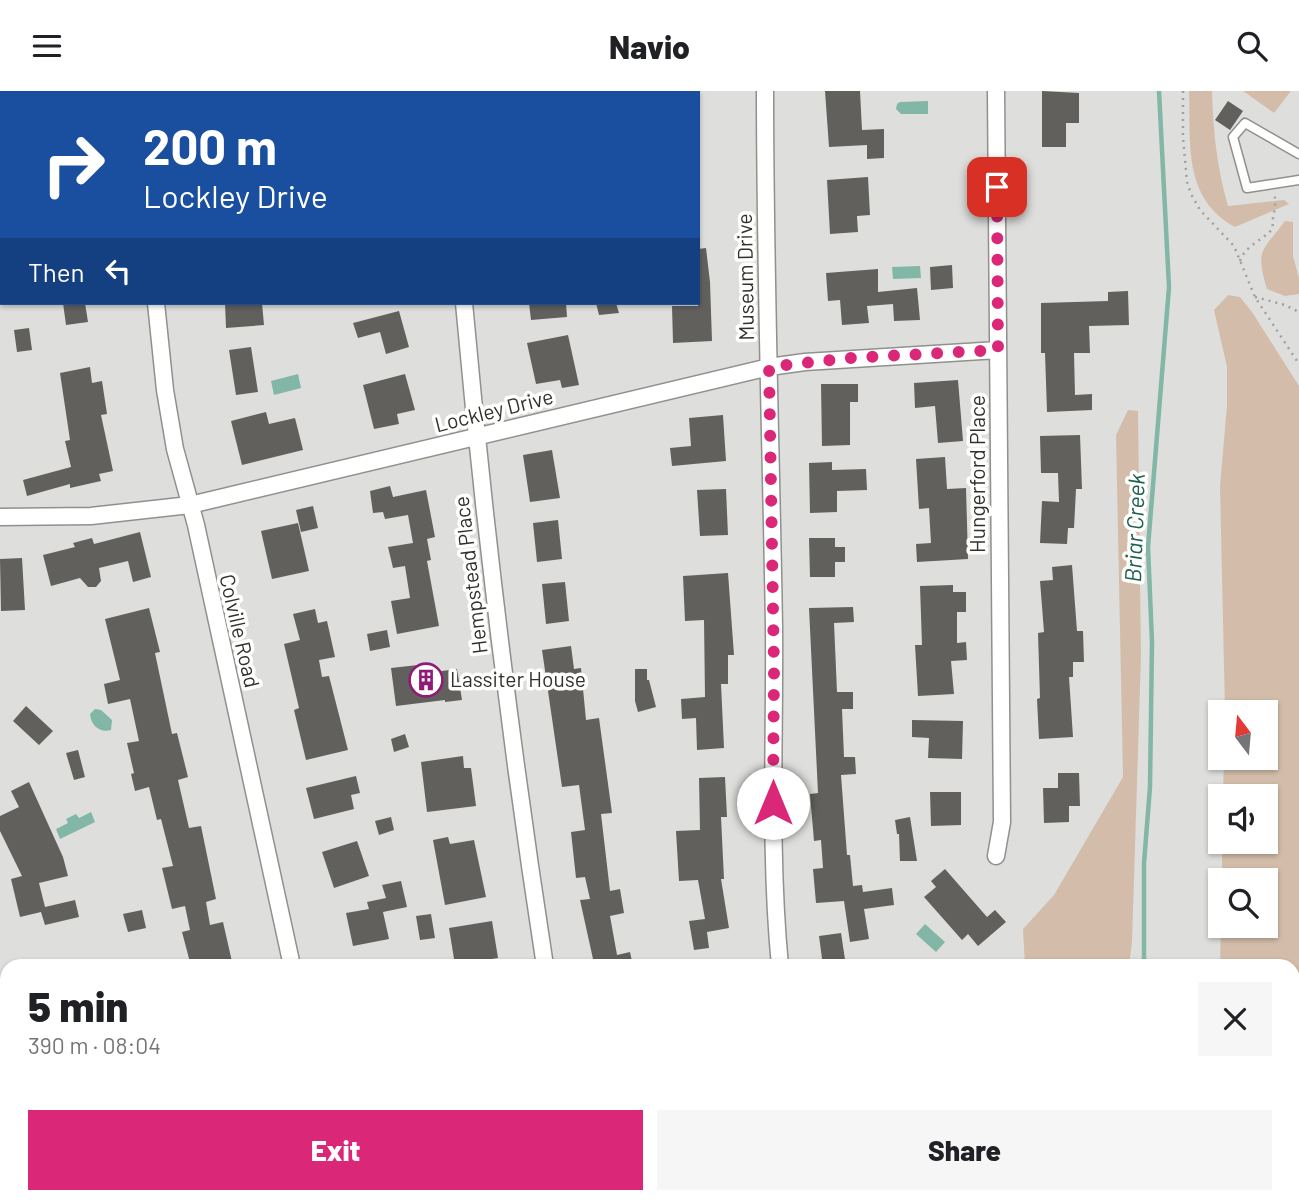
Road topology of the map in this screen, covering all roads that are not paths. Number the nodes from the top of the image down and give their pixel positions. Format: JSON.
{"nodes":[{"id":1,"x":765,"y":91,"type":"edge"},
{"id":2,"x":996,"y":91,"type":"edge"},
{"id":3,"x":1299,"y":154,"type":"edge"},
{"id":4,"x":1299,"y":180,"type":"edge"},
{"id":5,"x":156,"y":305,"type":"edge"},
{"id":6,"x":464,"y":305,"type":"edge"},
{"id":7,"x":998,"y":350,"type":"junction"},
{"id":8,"x":769,"y":367,"type":"junction"},
{"id":9,"x":476,"y":437,"type":"junction"},
{"id":10,"x":190,"y":505,"type":"junction"},
{"id":11,"x":0,"y":517,"type":"edge"},
{"id":12,"x":996,"y":856,"type":"dead end"},
{"id":13,"x":290,"y":959,"type":"edge"},
{"id":14,"x":544,"y":959,"type":"edge"},
{"id":15,"x":780,"y":959,"type":"edge"}],
"edges":[{"from":1,"to":8,"type":"street","name":"Museum Drive"},
{"from":2,"to":7,"type":"street","name":"Hungerford Place"},
{"from":3,"to":4,"type":"lane"},
{"from":5,"to":10,"type":"street","name":"Colville Road"},
{"from":6,"to":9,"type":"street","name":"Hempstead Place"},
{"from":7,"to":8,"type":"street","name":"Lockley Drive"},
{"from":7,"to":12,"type":"street","name":"Hungerford Place"},
{"from":8,"to":9,"type":"street","name":"Lockley Drive"},
{"from":8,"to":15,"type":"street","name":"Museum Drive"},
{"from":9,"to":10,"type":"street","name":"Lockley Drive"},
{"from":9,"to":14,"type":"street","name":"Hempstead Place"},
{"from":10,"to":11,"type":"street","name":"Lockley Drive"},
{"from":10,"to":13,"type":"street","name":"Colville Road"}]}
